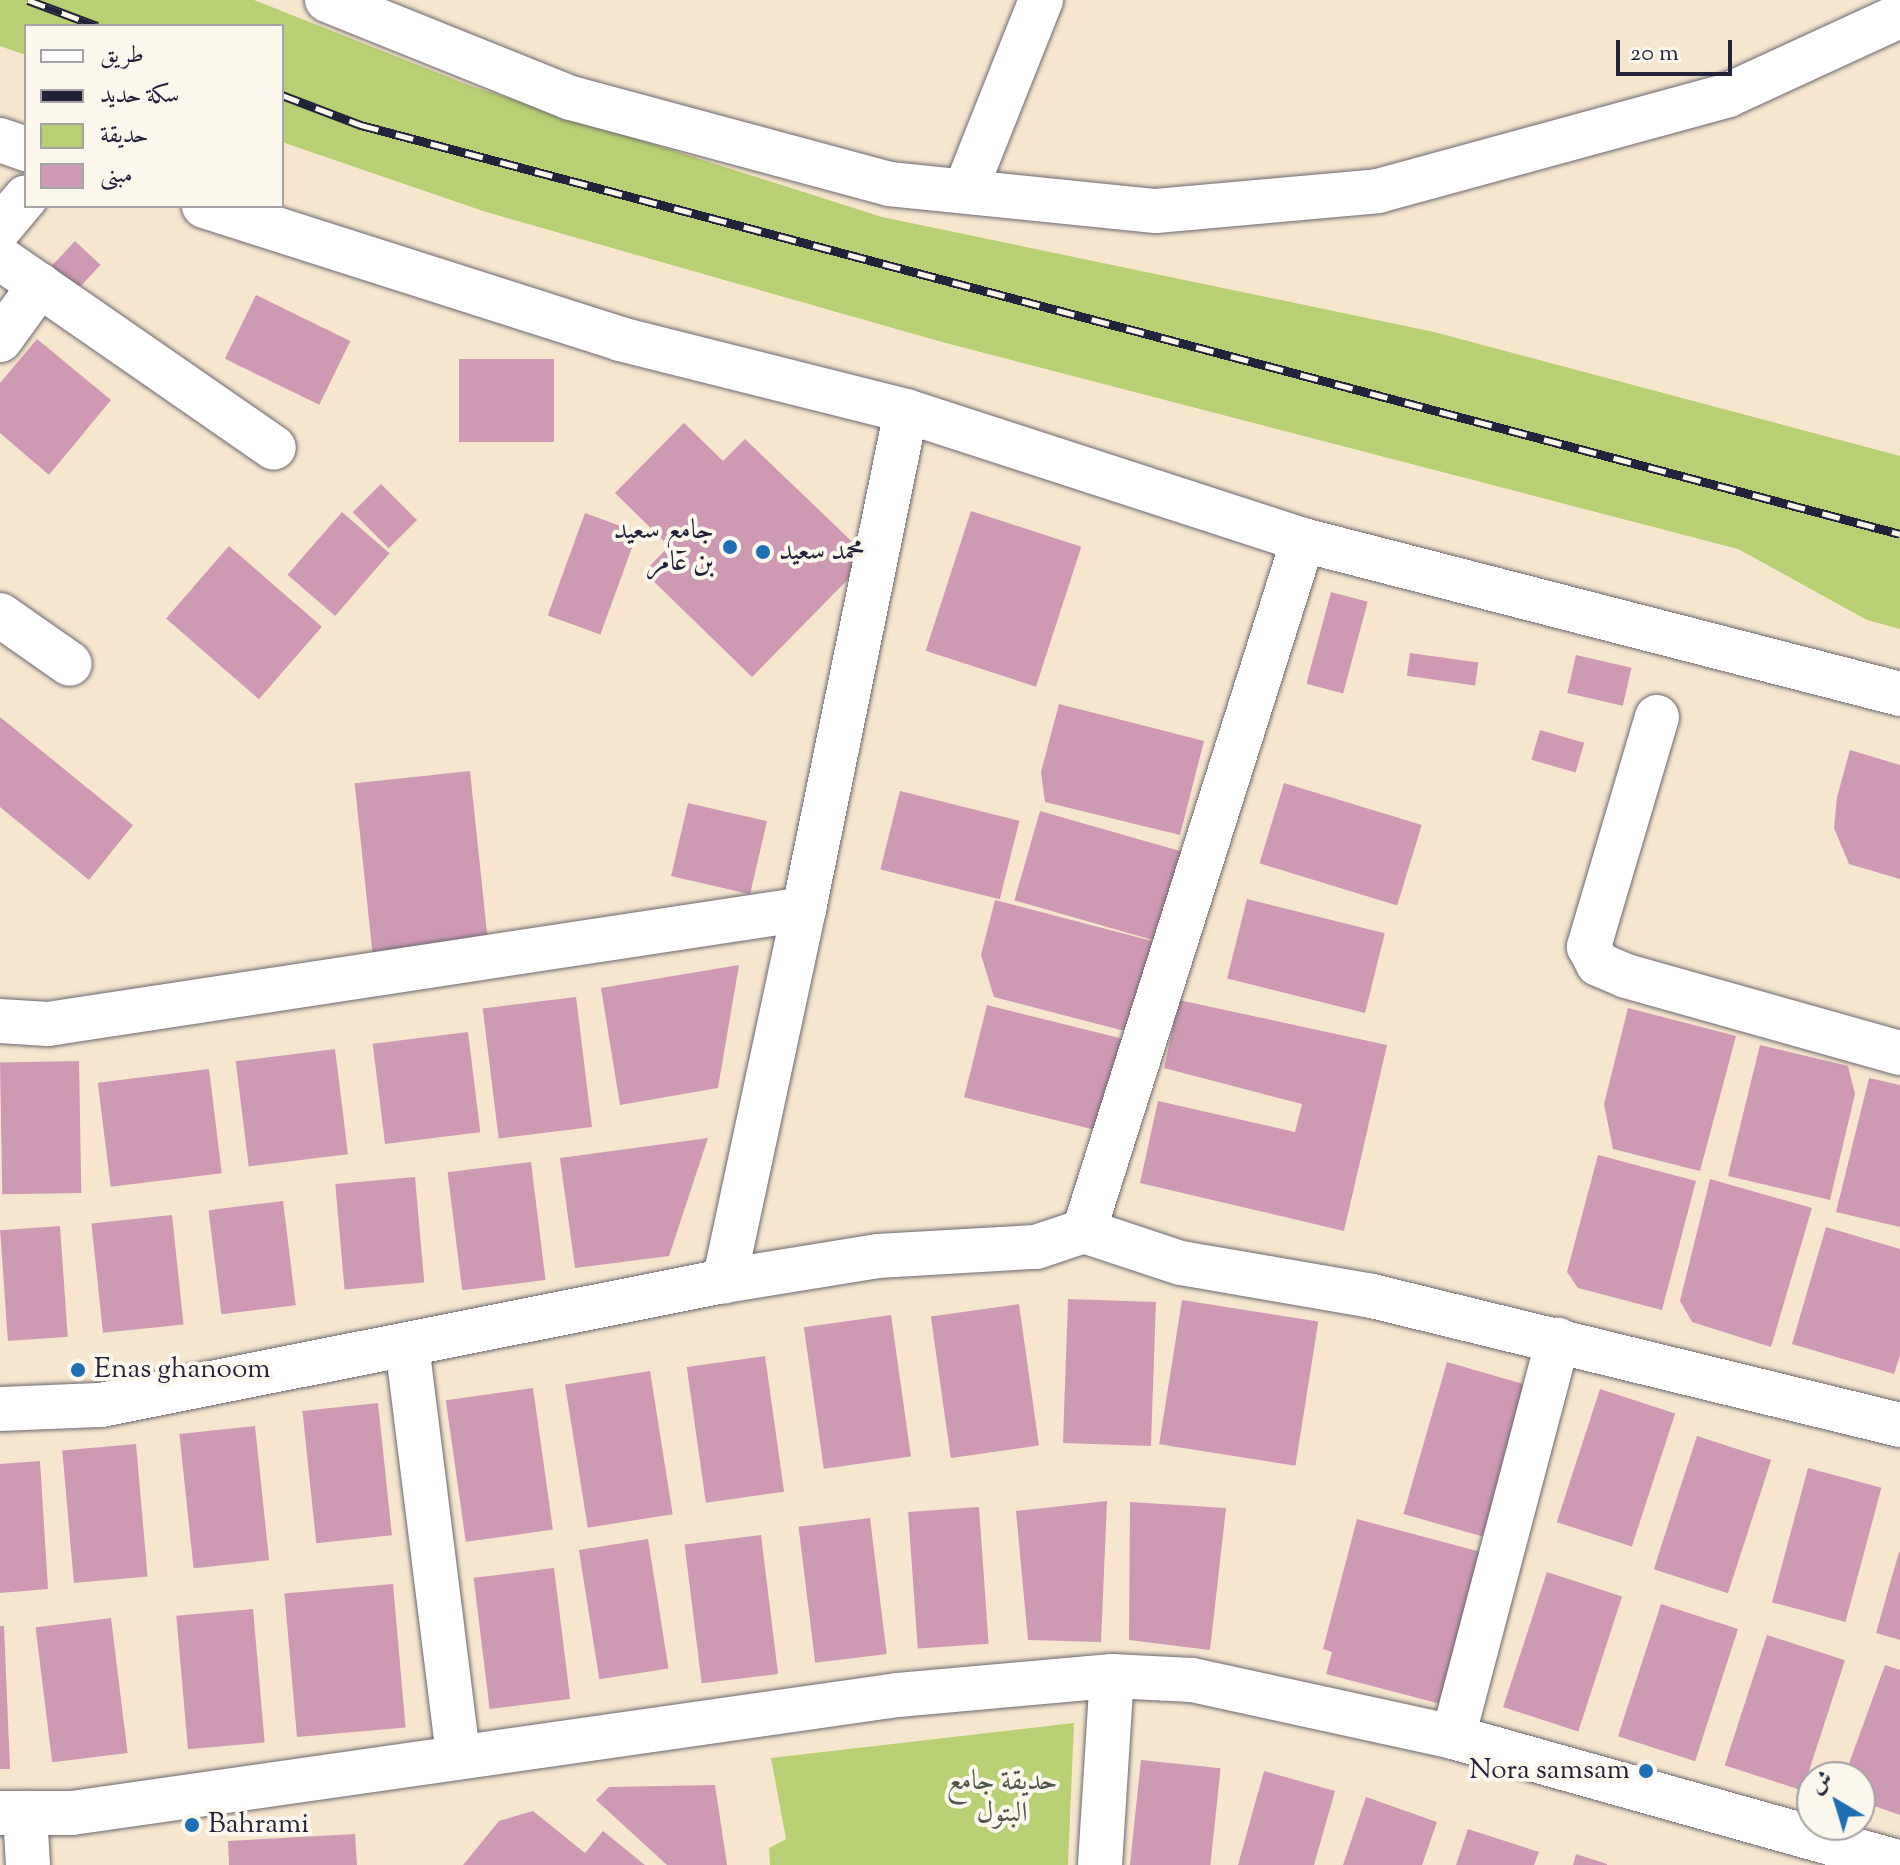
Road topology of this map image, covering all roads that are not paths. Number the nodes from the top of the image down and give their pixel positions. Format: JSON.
{"nodes":[{"id":1,"x":327,"y":0,"type":"edge"},
{"id":2,"x":1041,"y":0,"type":"edge"},
{"id":3,"x":1900,"y":16,"type":"edge"},
{"id":4,"x":0,"y":140,"type":"edge"},
{"id":5,"x":24,"y":148,"type":"edge"},
{"id":6,"x":965,"y":191,"type":"junction"},
{"id":7,"x":24,"y":199,"type":"edge"},
{"id":8,"x":210,"y":208,"type":"edge"},
{"id":9,"x":0,"y":228,"type":"edge"},
{"id":10,"x":0,"y":258,"type":"edge"},
{"id":11,"x":40,"y":285,"type":"junction"},
{"id":12,"x":0,"y":340,"type":"edge"},
{"id":13,"x":906,"y":411,"type":"junction"},
{"id":14,"x":274,"y":448,"type":"dead end"},
{"id":15,"x":1303,"y":540,"type":"junction"},
{"id":16,"x":0,"y":615,"type":"edge"},
{"id":17,"x":70,"y":664,"type":"dead end"},
{"id":18,"x":1900,"y":694,"type":"edge"},
{"id":19,"x":1657,"y":717,"type":"dead end"},
{"id":20,"x":804,"y":909,"type":"junction"},
{"id":21,"x":0,"y":1021,"type":"edge"},
{"id":22,"x":1900,"y":1053,"type":"edge"},
{"id":23,"x":1084,"y":1231,"type":"junction"},
{"id":24,"x":724,"y":1281,"type":"junction"},
{"id":25,"x":1558,"y":1340,"type":"junction"},
{"id":26,"x":407,"y":1345,"type":"junction"},
{"id":27,"x":0,"y":1409,"type":"edge"},
{"id":28,"x":1900,"y":1425,"type":"edge"},
{"id":29,"x":1112,"y":1676,"type":"junction"},
{"id":30,"x":1453,"y":1737,"type":"junction"},
{"id":31,"x":458,"y":1754,"type":"junction"},
{"id":32,"x":13,"y":1813,"type":"edge"},
{"id":33,"x":1900,"y":1863,"type":"edge"},
{"id":34,"x":28,"y":1865,"type":"edge"},
{"id":35,"x":1100,"y":1865,"type":"edge"}],
"edges":[{"from":1,"to":6,"type":"street"},
{"from":2,"to":6,"type":"street"},
{"from":3,"to":6,"type":"street"},
{"from":4,"to":5,"type":"street"},
{"from":7,"to":9,"type":"street"},
{"from":8,"to":13,"type":"street"},
{"from":10,"to":11,"type":"street"},
{"from":11,"to":12,"type":"street"},
{"from":11,"to":14,"type":"street"},
{"from":13,"to":15,"type":"street"},
{"from":13,"to":20,"type":"street"},
{"from":15,"to":18,"type":"street"},
{"from":15,"to":23,"type":"street"},
{"from":16,"to":17,"type":"street"},
{"from":19,"to":22,"type":"street"},
{"from":20,"to":21,"type":"street"},
{"from":20,"to":24,"type":"street"},
{"from":23,"to":24,"type":"street"},
{"from":23,"to":25,"type":"street"},
{"from":24,"to":26,"type":"street"},
{"from":25,"to":28,"type":"street"},
{"from":25,"to":30,"type":"street"},
{"from":26,"to":27,"type":"street"},
{"from":26,"to":31,"type":"street"},
{"from":29,"to":30,"type":"street"},
{"from":29,"to":31,"type":"street"},
{"from":29,"to":35,"type":"street"},
{"from":30,"to":33,"type":"street"},
{"from":31,"to":32,"type":"street"},
{"from":32,"to":34,"type":"street"}]}
